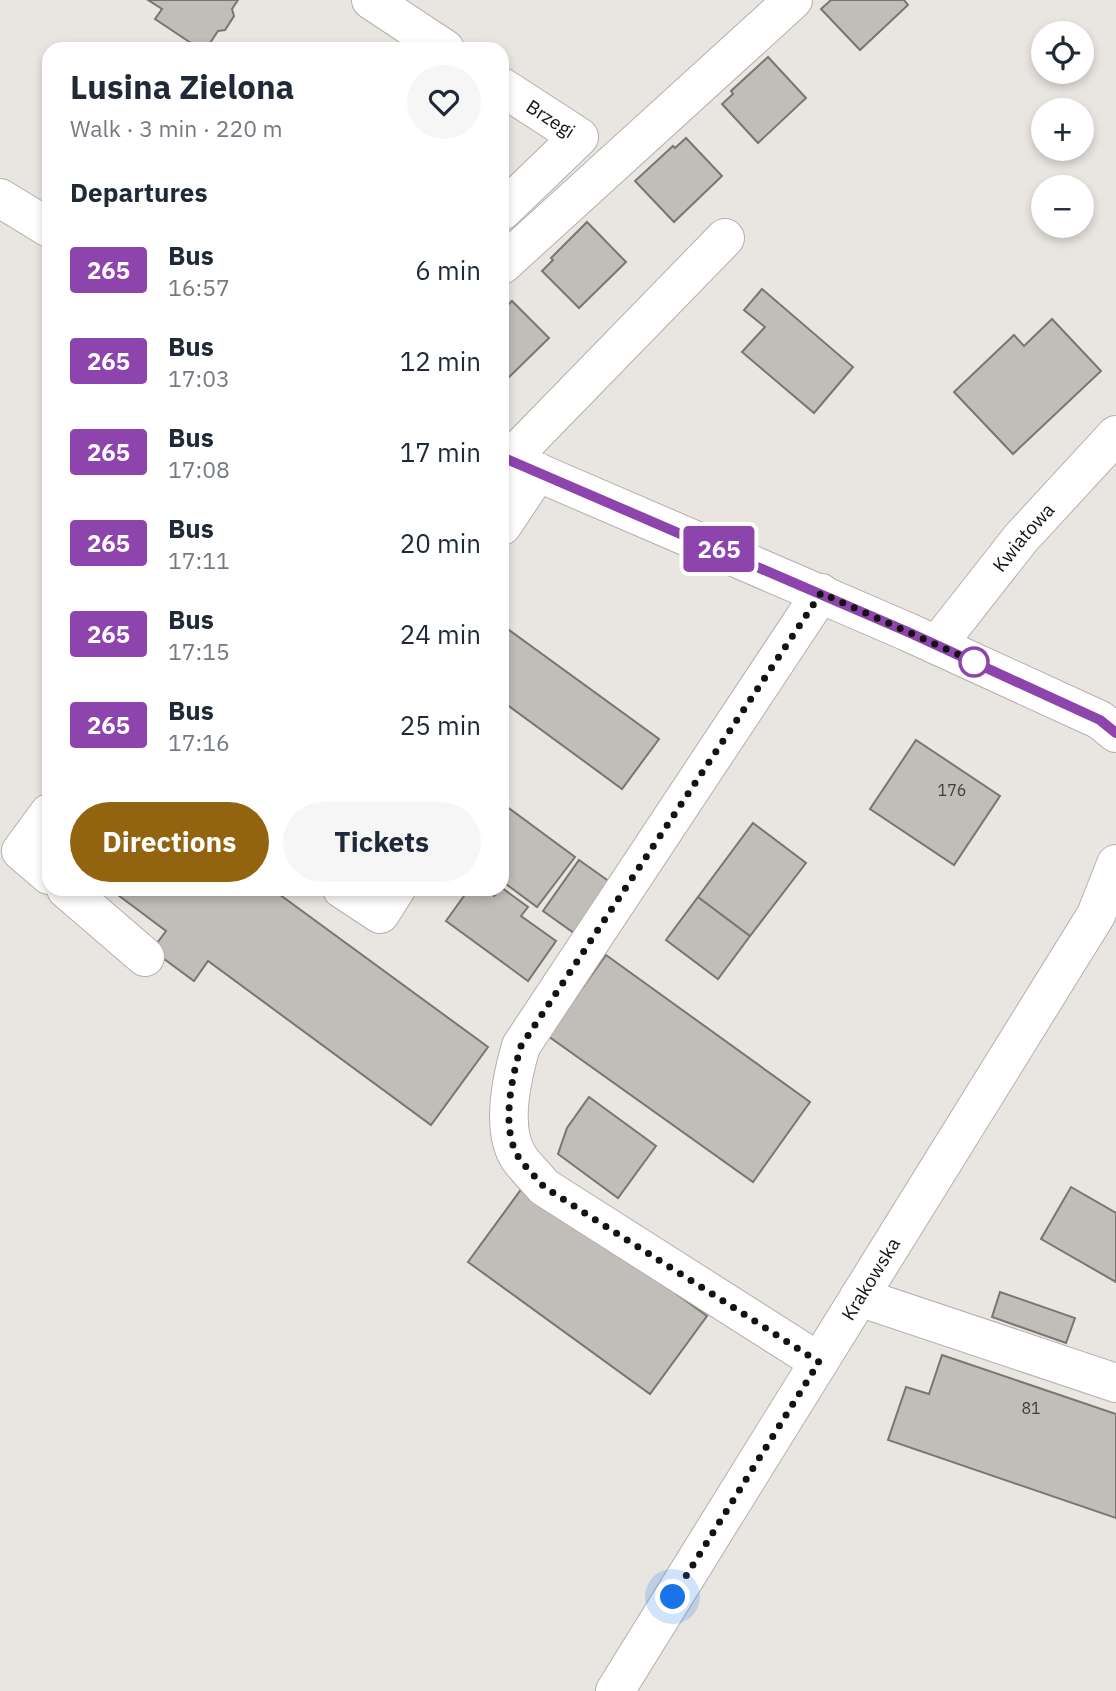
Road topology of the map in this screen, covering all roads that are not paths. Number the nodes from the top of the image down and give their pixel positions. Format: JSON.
{"nodes":[{"id":1,"x":371,"y":0,"type":"edge"},
{"id":2,"x":793,"y":0,"type":"edge"},
{"id":3,"x":434,"y":42,"type":"edge"},
{"id":4,"x":509,"y":92,"type":"edge"},
{"id":5,"x":0,"y":198,"type":"edge"},
{"id":6,"x":509,"y":204,"type":"edge"},
{"id":7,"x":42,"y":224,"type":"edge"},
{"id":8,"x":726,"y":238,"type":"dead end"},
{"id":9,"x":509,"y":259,"type":"edge"},
{"id":10,"x":1116,"y":435,"type":"edge"},
{"id":11,"x":516,"y":463,"type":"edge"},
{"id":12,"x":509,"y":494,"type":"edge"},
{"id":13,"x":821,"y":593,"type":"junction"},
{"id":14,"x":937,"y":645,"type":"junction"},
{"id":15,"x":1116,"y":733,"type":"edge"},
{"id":16,"x":42,"y":822,"type":"edge"},
{"id":17,"x":1116,"y":864,"type":"edge"},
{"id":18,"x":42,"y":869,"type":"edge"},
{"id":19,"x":74,"y":896,"type":"edge"},
{"id":20,"x":352,"y":896,"type":"edge"},
{"id":21,"x":392,"y":896,"type":"edge"},
{"id":22,"x":145,"y":957,"type":"dead end"},
{"id":23,"x":859,"y":1297,"type":"junction"},
{"id":24,"x":819,"y":1362,"type":"junction"},
{"id":25,"x":1116,"y":1383,"type":"edge"},
{"id":26,"x":615,"y":1691,"type":"edge"}],
"edges":[{"from":1,"to":3,"type":"street"},
{"from":2,"to":9,"type":"street"},
{"from":4,"to":6,"type":"street","name":"Brzegi"},
{"from":5,"to":7,"type":"street"},
{"from":8,"to":11,"type":"street"},
{"from":10,"to":14,"type":"street","name":"Kwiatowa"},
{"from":11,"to":12,"type":"street"},
{"from":11,"to":13,"type":"street"},
{"from":13,"to":14,"type":"street"},
{"from":13,"to":24,"type":"street"},
{"from":14,"to":15,"type":"street"},
{"from":16,"to":18,"type":"street"},
{"from":17,"to":23,"type":"street","name":"Krakowska"},
{"from":19,"to":22,"type":"street"},
{"from":20,"to":21,"type":"street"},
{"from":23,"to":24,"type":"street","name":"Krakowska"},
{"from":23,"to":25,"type":"street"},
{"from":24,"to":26,"type":"street","name":"Krakowska"}]}
